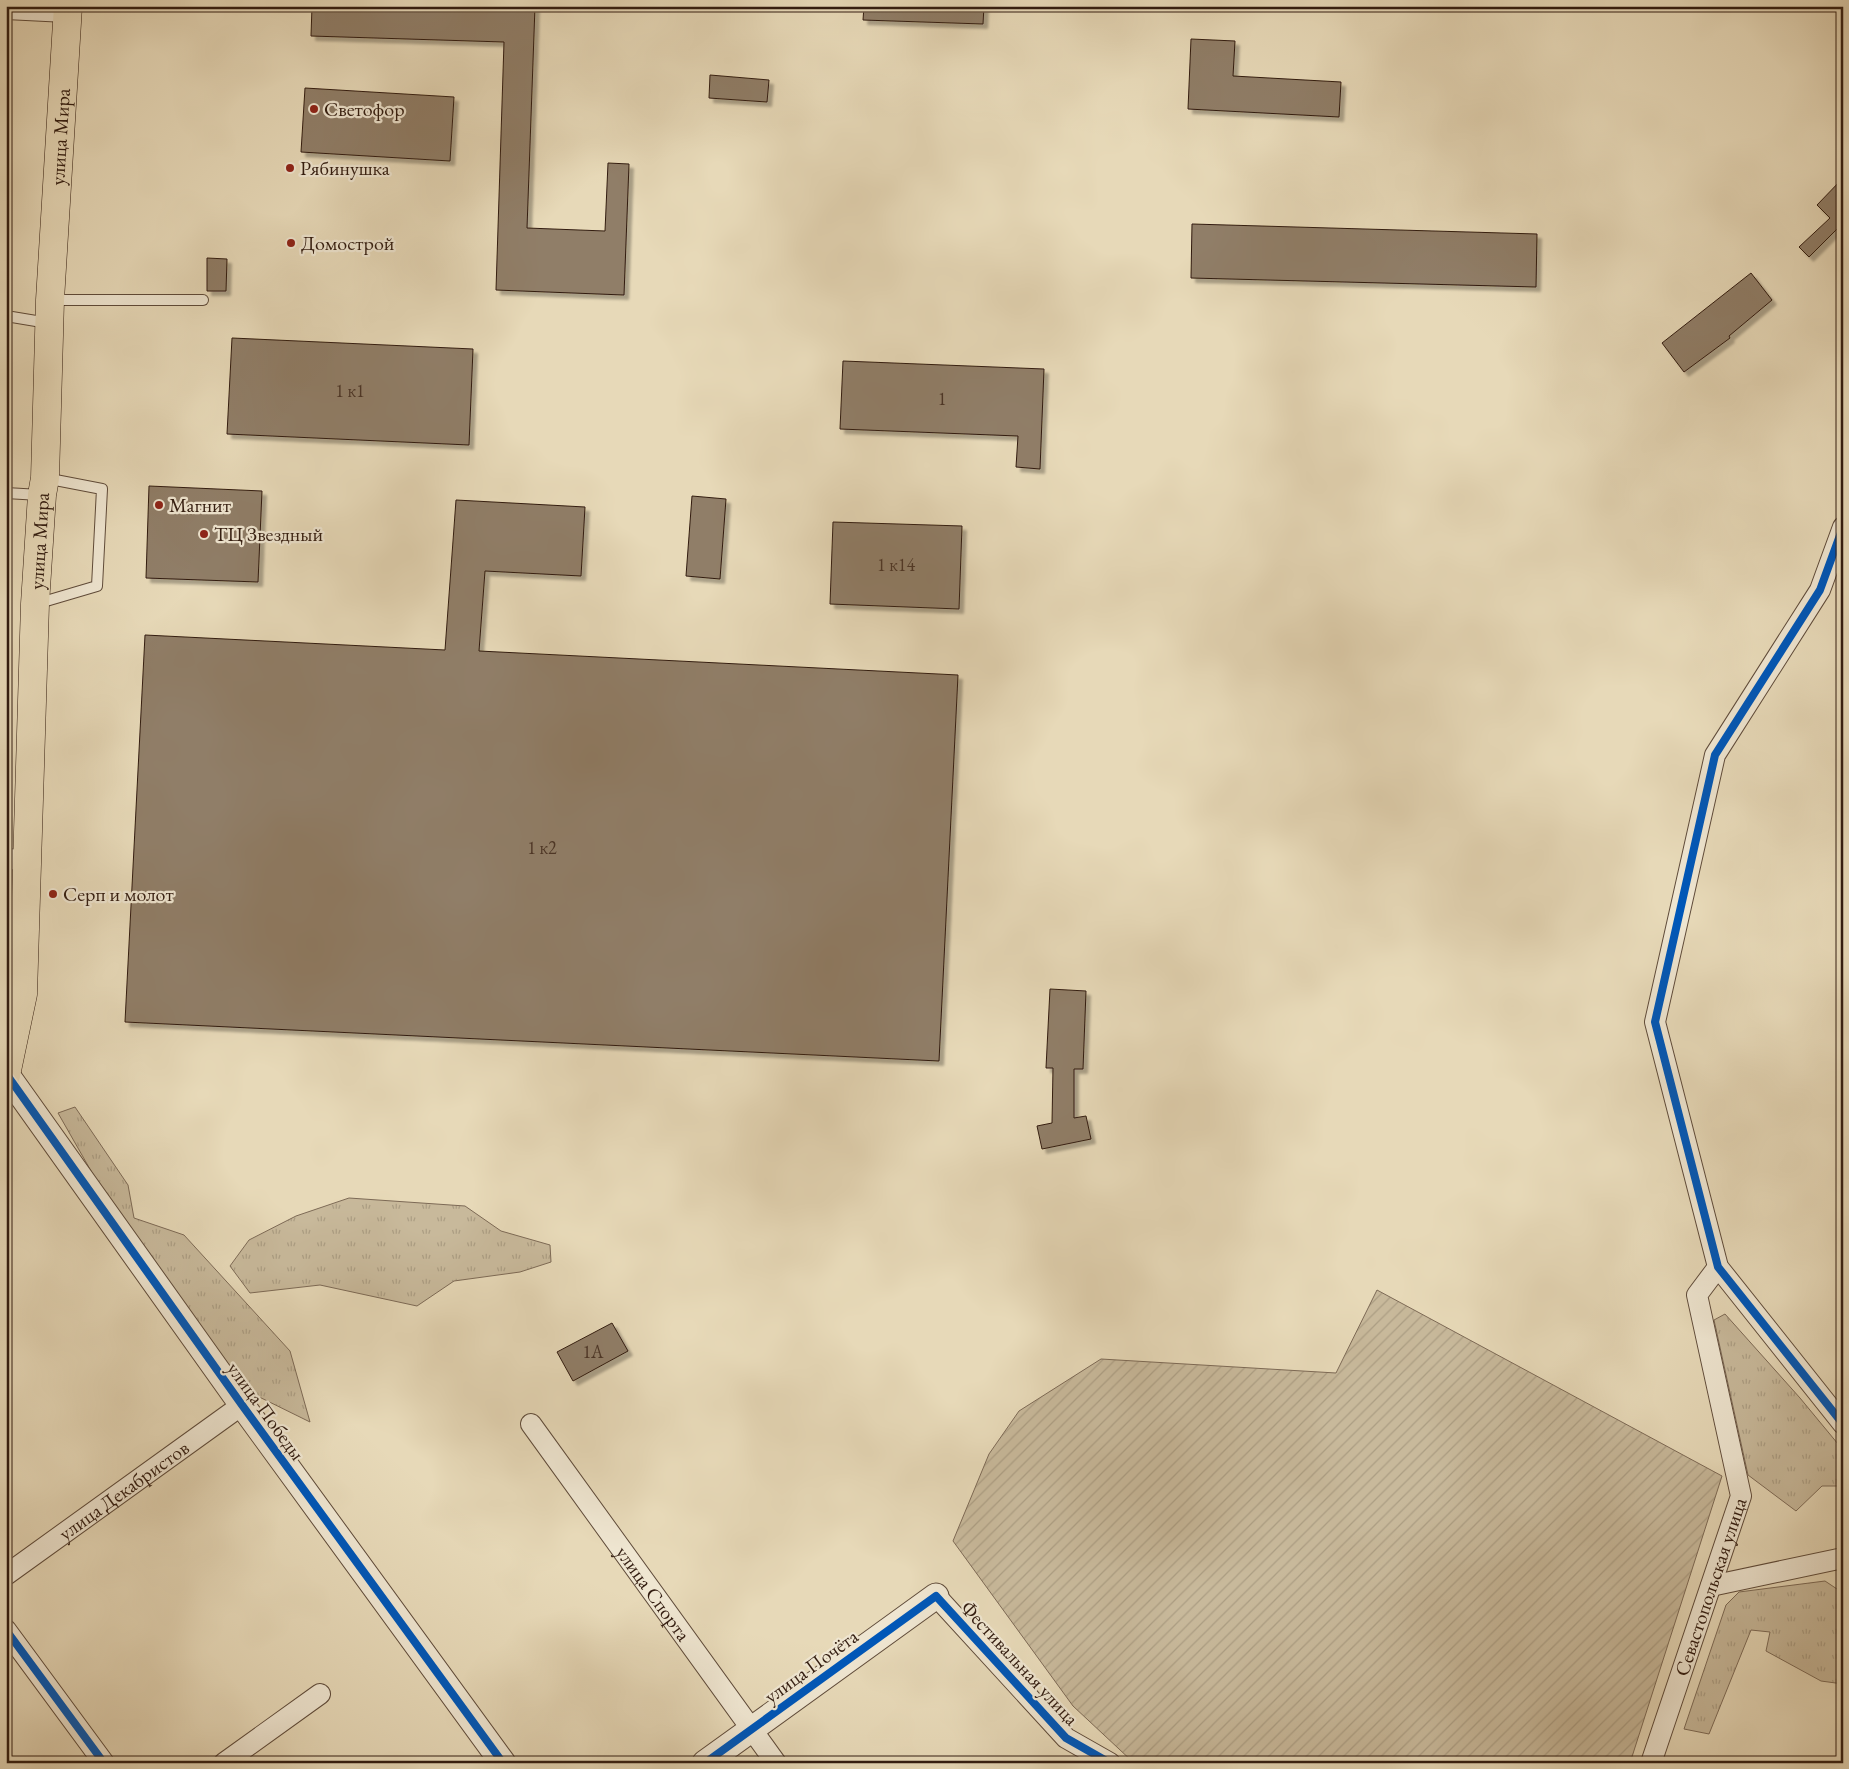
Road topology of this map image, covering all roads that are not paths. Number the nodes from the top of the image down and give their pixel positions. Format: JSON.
{"nodes":[{"id":1,"x":67,"y":12,"type":"edge"},
{"id":2,"x":6,"y":14,"type":"edge"},
{"id":3,"x":203,"y":300,"type":"dead end"},
{"id":4,"x":50,"y":312,"type":"junction"},
{"id":5,"x":6,"y":316,"type":"edge"},
{"id":6,"x":44,"y":486,"type":"junction"},
{"id":7,"x":6,"y":493,"type":"edge"},
{"id":8,"x":1843,"y":527,"type":"edge"},
{"id":9,"x":35,"y":604,"type":"junction"},
{"id":10,"x":16,"y":859,"type":"edge"},
{"id":11,"x":6,"y":1075,"type":"edge"},
{"id":12,"x":1718,"y":1267,"type":"junction"},
{"id":13,"x":242,"y":1405,"type":"junction"},
{"id":14,"x":531,"y":1424,"type":"dead end"},
{"id":15,"x":1843,"y":1424,"type":"edge"},
{"id":16,"x":1843,"y":1558,"type":"edge"},
{"id":17,"x":6,"y":1575,"type":"edge"},
{"id":18,"x":1711,"y":1586,"type":"junction"},
{"id":19,"x":936,"y":1596,"type":"joint"},
{"id":20,"x":6,"y":1630,"type":"edge"},
{"id":21,"x":320,"y":1694,"type":"dead end"},
{"id":22,"x":753,"y":1728,"type":"junction"},
{"id":23,"x":104,"y":1763,"type":"edge"},
{"id":24,"x":224,"y":1763,"type":"edge"},
{"id":25,"x":503,"y":1763,"type":"edge"},
{"id":26,"x":705,"y":1763,"type":"edge"},
{"id":27,"x":776,"y":1763,"type":"edge"},
{"id":28,"x":1110,"y":1763,"type":"edge"},
{"id":29,"x":1651,"y":1763,"type":"edge"}],
"edges":[{"from":1,"to":2,"type":"lane"},
{"from":1,"to":4,"type":"main road","name":"улица Мира"},
{"from":3,"to":4,"type":"lane"},
{"from":4,"to":5,"type":"lane"},
{"from":4,"to":6,"type":"main road","name":"улица Мира"},
{"from":6,"to":7,"type":"lane"},
{"from":6,"to":9,"type":"main road","name":"улица Мира"},
{"from":6,"to":9,"type":"lane"},
{"from":8,"to":12,"type":"street"},
{"from":9,"to":10,"type":"main road","name":"улица Мира"},
{"from":10,"to":11,"type":"main road","name":"улица Мира"},
{"from":11,"to":13,"type":"street","name":"улица Победы"},
{"from":12,"to":15,"type":"street"},
{"from":12,"to":18,"type":"street","name":"Севастопольская улица"},
{"from":13,"to":17,"type":"street","name":"улица Декабристов"},
{"from":13,"to":25,"type":"street","name":"улица Победы"},
{"from":14,"to":22,"type":"street","name":"улица Спорта"},
{"from":16,"to":18,"type":"street"},
{"from":18,"to":29,"type":"street","name":"Севастопольская улица"},
{"from":19,"to":22,"type":"street","name":"улица Почёта"},
{"from":19,"to":28,"type":"street","name":"Фестивальная улица"},
{"from":20,"to":23,"type":"street"},
{"from":21,"to":24,"type":"street"},
{"from":22,"to":26,"type":"street","name":"улица Почёта"},
{"from":22,"to":27,"type":"street","name":"улица Спорта"}]}
